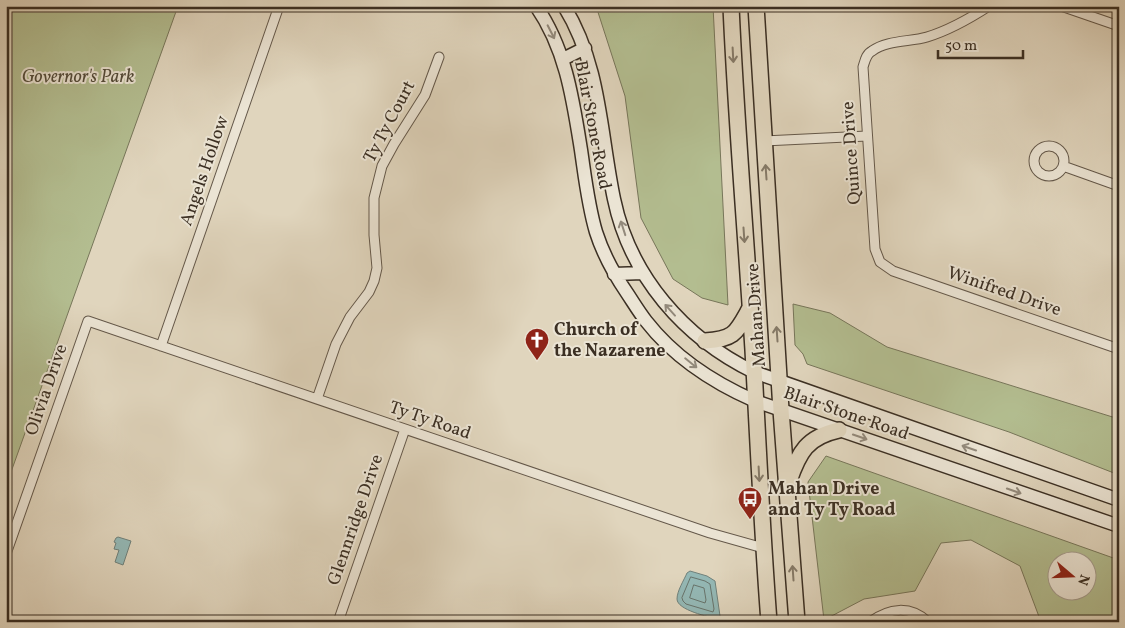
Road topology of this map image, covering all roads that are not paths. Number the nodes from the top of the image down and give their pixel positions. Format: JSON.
{"nodes":[{"id":1,"x":279,"y":6,"type":"edge"},
{"id":2,"x":536,"y":6,"type":"edge"},
{"id":3,"x":564,"y":6,"type":"edge"},
{"id":4,"x":731,"y":6,"type":"edge"},
{"id":5,"x":756,"y":6,"type":"edge"},
{"id":6,"x":989,"y":6,"type":"edge"},
{"id":7,"x":1061,"y":6,"type":"edge"},
{"id":8,"x":1119,"y":26,"type":"edge"},
{"id":9,"x":585,"y":48,"type":"junction"},
{"id":10,"x":439,"y":57,"type":"dead end"},
{"id":11,"x":562,"y":59,"type":"junction"},
{"id":12,"x":867,"y":136,"type":"junction"},
{"id":13,"x":764,"y":141,"type":"junction"},
{"id":14,"x":1063,"y":166,"type":"dead end"},
{"id":15,"x":1119,"y":186,"type":"edge"},
{"id":16,"x":880,"y":262,"type":"joint"},
{"id":17,"x":643,"y":273,"type":"junction"},
{"id":18,"x":614,"y":274,"type":"junction"},
{"id":19,"x":750,"y":308,"type":"junction"},
{"id":20,"x":88,"y":321,"type":"joint"},
{"id":21,"x":704,"y":342,"type":"junction"},
{"id":22,"x":161,"y":346,"type":"junction"},
{"id":23,"x":1119,"y":349,"type":"edge"},
{"id":24,"x":754,"y":372,"type":"junction"},
{"id":25,"x":780,"y":383,"type":"junction"},
{"id":26,"x":317,"y":399,"type":"junction"},
{"id":27,"x":755,"y":401,"type":"junction"},
{"id":28,"x":781,"y":410,"type":"junction"},
{"id":29,"x":405,"y":429,"type":"junction"},
{"id":30,"x":839,"y":430,"type":"junction"},
{"id":31,"x":787,"y":487,"type":"junction"},
{"id":32,"x":1119,"y":500,"type":"edge"},
{"id":33,"x":1119,"y":526,"type":"edge"},
{"id":34,"x":763,"y":548,"type":"junction"},
{"id":35,"x":6,"y":554,"type":"edge"},
{"id":36,"x":338,"y":622,"type":"edge"},
{"id":37,"x":769,"y":622,"type":"edge"},
{"id":38,"x":797,"y":622,"type":"edge"},
{"id":39,"x":870,"y":622,"type":"edge"},
{"id":40,"x":928,"y":622,"type":"edge"}],
"edges":[{"from":1,"to":22,"type":"street","name":"Angels Hollow"},
{"from":2,"to":11,"type":"main road","name":"Blair Stone Road","one_way":true},
{"from":3,"to":9,"type":"main road","name":"Blair Stone Road"},
{"from":4,"to":19,"type":"main road","name":"Mahan Drive","one_way":true},
{"from":5,"to":13,"type":"main road","name":"Mahan Drive"},
{"from":6,"to":12,"type":"street","name":"Quince Drive"},
{"from":7,"to":8,"type":"street"},
{"from":9,"to":11,"type":"main road"},
{"from":17,"to":9,"type":"main road","name":"Blair Stone Road","one_way":true},
{"from":10,"to":26,"type":"street","name":"Ty Ty Court"},
{"from":11,"to":18,"type":"main road","name":"Blair Stone Road"},
{"from":12,"to":13,"type":"street"},
{"from":12,"to":16,"type":"street","name":"Quince Drive"},
{"from":25,"to":13,"type":"main road","name":"Mahan Drive","one_way":true},
{"from":14,"to":15,"type":"street"},
{"from":16,"to":23,"type":"street","name":"Winifred Drive"},
{"from":17,"to":18,"type":"main road"},
{"from":21,"to":17,"type":"main road","name":"Blair Stone Road","one_way":true},
{"from":18,"to":27,"type":"main road","name":"Blair Stone Road","one_way":true},
{"from":19,"to":21,"type":"main road"},
{"from":19,"to":24,"type":"main road","name":"Mahan Drive"},
{"from":20,"to":22,"type":"street","name":"Ty Ty Road"},
{"from":20,"to":35,"type":"street","name":"Olivia Drive"},
{"from":21,"to":24,"type":"main road","name":"Blair Stone Road"},
{"from":22,"to":26,"type":"street","name":"Ty Ty Road"},
{"from":24,"to":25,"type":"main road","name":"Blair Stone Road"},
{"from":24,"to":27,"type":"main road","name":"Mahan Drive"},
{"from":25,"to":28,"type":"main road","name":"Mahan Drive"},
{"from":32,"to":25,"type":"main road","name":"Blair Stone Road","one_way":true},
{"from":26,"to":29,"type":"street","name":"Ty Ty Road"},
{"from":27,"to":28,"type":"main road","name":"Blair Stone Road"},
{"from":27,"to":34,"type":"main road","name":"Mahan Drive","one_way":true},
{"from":28,"to":30,"type":"main road","name":"Blair Stone Road"},
{"from":28,"to":31,"type":"main road","name":"Mahan Drive"},
{"from":29,"to":34,"type":"street","name":"Ty Ty Road"},
{"from":29,"to":36,"type":"street","name":"Glennridge Drive"},
{"from":30,"to":31,"type":"main road"},
{"from":30,"to":33,"type":"main road","name":"Blair Stone Road","one_way":true},
{"from":38,"to":31,"type":"main road","name":"Mahan Drive","one_way":true},
{"from":34,"to":37,"type":"main road","name":"Mahan Drive"},
{"from":39,"to":40,"type":"street"}]}
